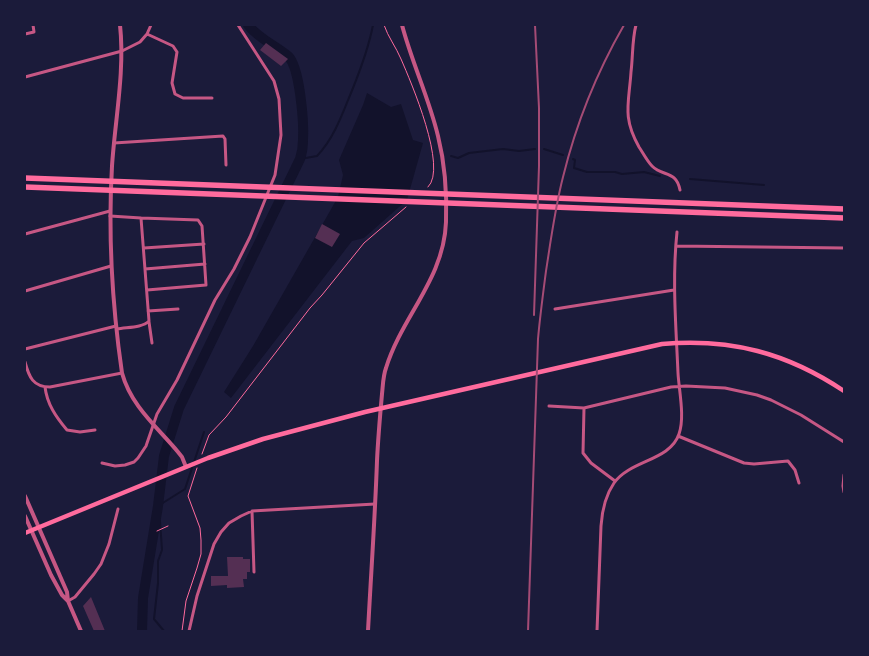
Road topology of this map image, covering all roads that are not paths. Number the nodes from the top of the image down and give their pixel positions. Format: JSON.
{"nodes":[{"id":1,"x":33,"y":25,"type":"edge"},
{"id":2,"x":120,"y":25,"type":"edge"},
{"id":3,"x":151,"y":25,"type":"edge"},
{"id":4,"x":238,"y":25,"type":"edge"},
{"id":5,"x":402,"y":25,"type":"edge"},
{"id":6,"x":636,"y":25,"type":"edge"},
{"id":7,"x":25,"y":34,"type":"edge"},
{"id":8,"x":147,"y":34,"type":"junction"},
{"id":9,"x":122,"y":51,"type":"junction"},
{"id":10,"x":25,"y":76,"type":"edge"},
{"id":11,"x":212,"y":98,"type":"dead end"},
{"id":12,"x":114,"y":143,"type":"junction"},
{"id":13,"x":226,"y":165,"type":"dead end"},
{"id":14,"x":25,"y":178,"type":"edge"},
{"id":15,"x":25,"y":187,"type":"edge"},
{"id":16,"x":680,"y":190,"type":"dead end"},
{"id":17,"x":844,"y":209,"type":"edge"},
{"id":18,"x":110,"y":214,"type":"junction"},
{"id":19,"x":141,"y":218,"type":"junction"},
{"id":20,"x":844,"y":218,"type":"edge"},
{"id":21,"x":677,"y":232,"type":"dead end"},
{"id":22,"x":25,"y":234,"type":"edge"},
{"id":23,"x":204,"y":244,"type":"junction"},
{"id":24,"x":676,"y":246,"type":"junction"},
{"id":25,"x":144,"y":248,"type":"junction"},
{"id":26,"x":844,"y":248,"type":"edge"},
{"id":27,"x":205,"y":264,"type":"junction"},
{"id":28,"x":111,"y":266,"type":"junction"},
{"id":29,"x":145,"y":269,"type":"junction"},
{"id":30,"x":147,"y":290,"type":"junction"},
{"id":31,"x":674,"y":290,"type":"junction"},
{"id":32,"x":25,"y":291,"type":"edge"},
{"id":33,"x":178,"y":309,"type":"dead end"},
{"id":34,"x":555,"y":309,"type":"dead end"},
{"id":35,"x":148,"y":311,"type":"junction"},
{"id":36,"x":149,"y":321,"type":"junction"},
{"id":37,"x":116,"y":327,"type":"junction"},
{"id":38,"x":152,"y":342,"type":"dead end"},
{"id":39,"x":677,"y":343,"type":"junction"},
{"id":40,"x":25,"y":349,"type":"edge"},
{"id":41,"x":25,"y":362,"type":"edge"},
{"id":42,"x":122,"y":373,"type":"junction"},
{"id":43,"x":679,"y":386,"type":"junction"},
{"id":44,"x":45,"y":388,"type":"junction"},
{"id":45,"x":844,"y":390,"type":"edge"},
{"id":46,"x":550,"y":406,"type":"dead end"},
{"id":47,"x":584,"y":408,"type":"junction"},
{"id":48,"x":380,"y":409,"type":"junction"},
{"id":49,"x":153,"y":424,"type":"junction"},
{"id":50,"x":95,"y":430,"type":"dead end"},
{"id":51,"x":678,"y":436,"type":"junction"},
{"id":52,"x":844,"y":442,"type":"edge"},
{"id":53,"x":102,"y":464,"type":"dead end"},
{"id":54,"x":189,"y":466,"type":"junction"},
{"id":55,"x":844,"y":475,"type":"edge"},
{"id":56,"x":615,"y":481,"type":"junction"},
{"id":57,"x":799,"y":483,"type":"dead end"},
{"id":58,"x":844,"y":492,"type":"edge"},
{"id":59,"x":25,"y":496,"type":"edge"},
{"id":60,"x":375,"y":504,"type":"junction"},
{"id":61,"x":118,"y":509,"type":"dead end"},
{"id":62,"x":252,"y":511,"type":"junction"},
{"id":63,"x":25,"y":516,"type":"edge"},
{"id":64,"x":38,"y":528,"type":"junction"},
{"id":65,"x":31,"y":530,"type":"junction"},
{"id":66,"x":25,"y":533,"type":"edge"},
{"id":67,"x":254,"y":572,"type":"dead end"},
{"id":68,"x":68,"y":601,"type":"junction"},
{"id":69,"x":81,"y":631,"type":"edge"},
{"id":70,"x":189,"y":631,"type":"edge"},
{"id":71,"x":368,"y":631,"type":"edge"},
{"id":72,"x":597,"y":631,"type":"edge"}],
"edges":[{"from":1,"to":7,"type":"street"},
{"from":2,"to":9,"type":"street"},
{"from":3,"to":8,"type":"street"},
{"from":4,"to":49,"type":"street"},
{"from":5,"to":48,"type":"street"},
{"from":6,"to":16,"type":"street"},
{"from":8,"to":9,"type":"street"},
{"from":8,"to":11,"type":"street"},
{"from":9,"to":10,"type":"street"},
{"from":9,"to":12,"type":"street"},
{"from":12,"to":13,"type":"street"},
{"from":12,"to":18,"type":"street"},
{"from":14,"to":17,"type":"highway"},
{"from":15,"to":20,"type":"highway"},
{"from":18,"to":19,"type":"street"},
{"from":18,"to":22,"type":"street"},
{"from":18,"to":28,"type":"street"},
{"from":19,"to":23,"type":"street"},
{"from":19,"to":25,"type":"street"},
{"from":21,"to":24,"type":"street"},
{"from":23,"to":25,"type":"street"},
{"from":23,"to":27,"type":"street"},
{"from":24,"to":26,"type":"street"},
{"from":24,"to":31,"type":"street"},
{"from":25,"to":29,"type":"street"},
{"from":27,"to":29,"type":"street"},
{"from":27,"to":30,"type":"street"},
{"from":28,"to":32,"type":"street"},
{"from":28,"to":37,"type":"street"},
{"from":29,"to":30,"type":"street"},
{"from":30,"to":35,"type":"street"},
{"from":31,"to":34,"type":"street"},
{"from":31,"to":39,"type":"street"},
{"from":33,"to":35,"type":"street"},
{"from":35,"to":36,"type":"street"},
{"from":36,"to":37,"type":"street"},
{"from":36,"to":38,"type":"street"},
{"from":37,"to":40,"type":"street"},
{"from":37,"to":42,"type":"street"},
{"from":39,"to":43,"type":"street"},
{"from":39,"to":45,"type":"main road"},
{"from":39,"to":48,"type":"main road"},
{"from":41,"to":44,"type":"street"},
{"from":42,"to":44,"type":"street"},
{"from":42,"to":49,"type":"street"},
{"from":43,"to":47,"type":"street"},
{"from":43,"to":51,"type":"street"},
{"from":43,"to":52,"type":"street"},
{"from":44,"to":50,"type":"street"},
{"from":46,"to":47,"type":"street"},
{"from":47,"to":56,"type":"street"},
{"from":48,"to":54,"type":"main road"},
{"from":48,"to":60,"type":"street"},
{"from":49,"to":53,"type":"street"},
{"from":49,"to":54,"type":"street"},
{"from":51,"to":56,"type":"street"},
{"from":51,"to":57,"type":"street"},
{"from":54,"to":64,"type":"main road"},
{"from":55,"to":58,"type":"street"},
{"from":56,"to":72,"type":"street"},
{"from":59,"to":64,"type":"street"},
{"from":60,"to":62,"type":"street"},
{"from":60,"to":71,"type":"street"},
{"from":61,"to":68,"type":"street"},
{"from":62,"to":67,"type":"street"},
{"from":62,"to":70,"type":"street"},
{"from":63,"to":65,"type":"street"},
{"from":64,"to":65,"type":"main road"},
{"from":64,"to":68,"type":"street"},
{"from":65,"to":66,"type":"main road"},
{"from":65,"to":68,"type":"street"},
{"from":68,"to":69,"type":"street"}]}
